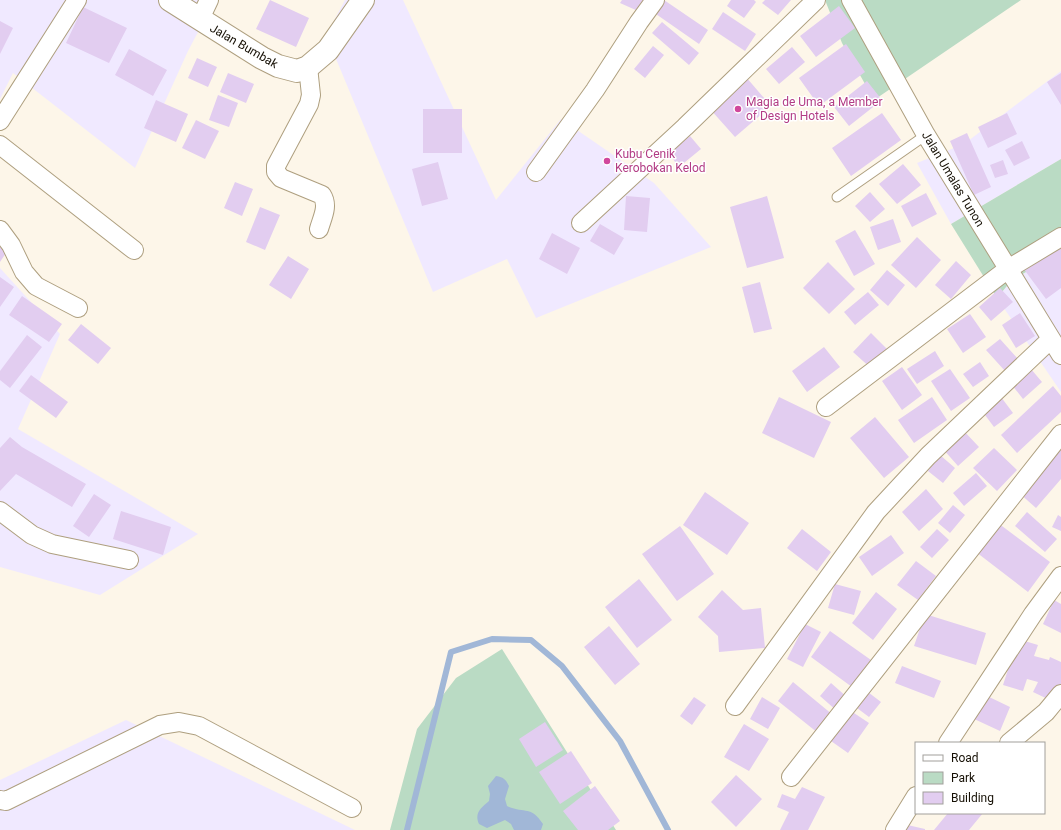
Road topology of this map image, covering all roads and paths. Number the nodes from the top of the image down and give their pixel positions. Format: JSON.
{"nodes":[{"id":1,"x":77,"y":0,"type":"edge"},
{"id":2,"x":170,"y":0,"type":"edge"},
{"id":3,"x":209,"y":0,"type":"edge"},
{"id":4,"x":363,"y":0,"type":"edge"},
{"id":5,"x":655,"y":0,"type":"edge"},
{"id":6,"x":816,"y":0,"type":"edge"},
{"id":7,"x":851,"y":0,"type":"edge"},
{"id":8,"x":200,"y":19,"type":"junction"},
{"id":9,"x":308,"y":67,"type":"junction"},
{"id":10,"x":0,"y":120,"type":"edge"},
{"id":11,"x":926,"y":135,"type":"junction"},
{"id":12,"x":0,"y":145,"type":"edge"},
{"id":13,"x":536,"y":172,"type":"dead end"},
{"id":14,"x":837,"y":197,"type":"dead end"},
{"id":15,"x":581,"y":223,"type":"dead end"},
{"id":16,"x":319,"y":229,"type":"dead end"},
{"id":17,"x":0,"y":230,"type":"edge"},
{"id":18,"x":1061,"y":237,"type":"edge"},
{"id":19,"x":134,"y":250,"type":"dead end"},
{"id":20,"x":1008,"y":269,"type":"junction"},
{"id":21,"x":78,"y":308,"type":"dead end"},
{"id":22,"x":1051,"y":339,"type":"junction"},
{"id":23,"x":1061,"y":355,"type":"edge"},
{"id":24,"x":826,"y":408,"type":"dead end"},
{"id":25,"x":1061,"y":434,"type":"edge"},
{"id":26,"x":0,"y":511,"type":"edge"},
{"id":27,"x":129,"y":560,"type":"dead end"},
{"id":28,"x":1061,"y":576,"type":"edge"},
{"id":29,"x":1061,"y":694,"type":"edge"},
{"id":30,"x":735,"y":706,"type":"dead end"},
{"id":31,"x":949,"y":742,"type":"edge"},
{"id":32,"x":1010,"y":742,"type":"edge"},
{"id":33,"x":791,"y":777,"type":"dead end"},
{"id":34,"x":915,"y":798,"type":"edge"},
{"id":35,"x":0,"y":800,"type":"edge"},
{"id":36,"x":352,"y":808,"type":"dead end"},
{"id":37,"x":895,"y":830,"type":"edge"}],
"edges":[{"from":1,"to":10,"type":"street"},
{"from":2,"to":8,"type":"street","name":"Jalan Bumbak"},
{"from":3,"to":8,"type":"street"},
{"from":4,"to":9,"type":"street"},
{"from":5,"to":13,"type":"street"},
{"from":6,"to":15,"type":"street"},
{"from":7,"to":11,"type":"street","name":"Jalan Umalas Tunon"},
{"from":8,"to":9,"type":"street","name":"Jalan Bumbak"},
{"from":9,"to":16,"type":"street"},
{"from":11,"to":14,"type":"lane"},
{"from":11,"to":20,"type":"street","name":"Jalan Umalas Tunon"},
{"from":12,"to":19,"type":"street"},
{"from":17,"to":21,"type":"street"},
{"from":18,"to":20,"type":"street"},
{"from":20,"to":22,"type":"street","name":"Jalan Umalas Tunon"},
{"from":20,"to":24,"type":"street"},
{"from":22,"to":23,"type":"street","name":"Jalan Umalas Tunon"},
{"from":22,"to":30,"type":"street"},
{"from":25,"to":33,"type":"street"},
{"from":26,"to":27,"type":"street"},
{"from":28,"to":31,"type":"street"},
{"from":29,"to":32,"type":"street"},
{"from":34,"to":37,"type":"street"},
{"from":35,"to":36,"type":"street"}]}
